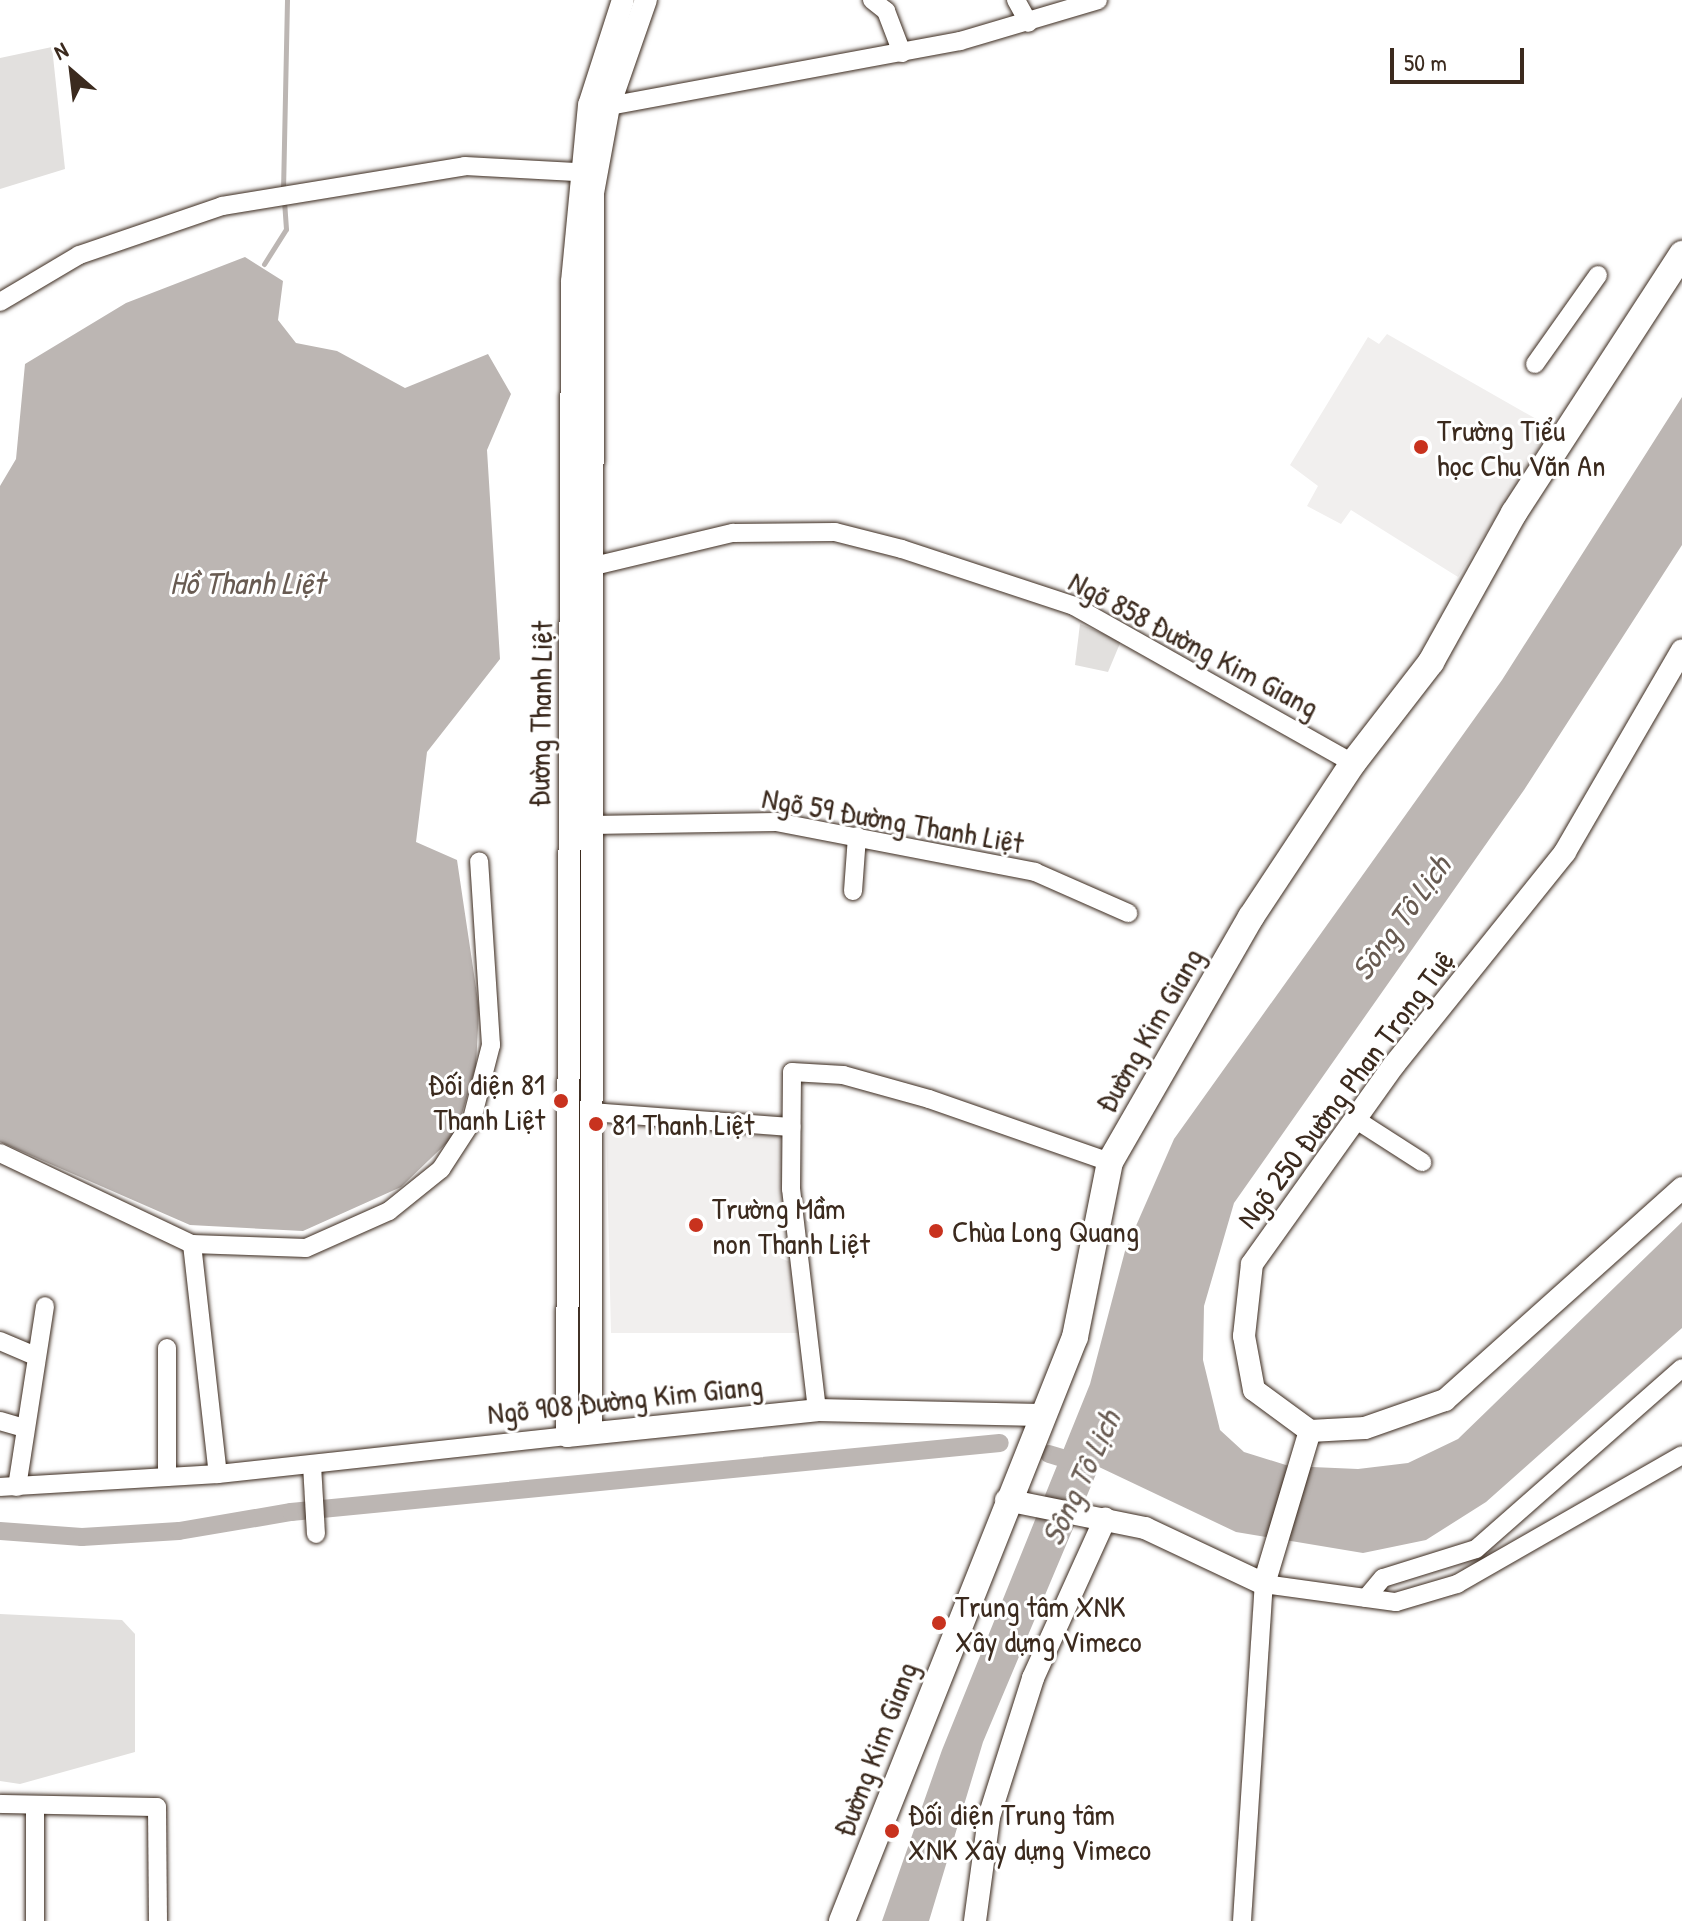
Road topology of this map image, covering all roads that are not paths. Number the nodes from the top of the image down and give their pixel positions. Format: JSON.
{"nodes":[{"id":1,"x":623,"y":0,"type":"edge"},
{"id":2,"x":646,"y":0,"type":"edge"},
{"id":3,"x":872,"y":0,"type":"edge"},
{"id":4,"x":1016,"y":0,"type":"edge"},
{"id":5,"x":1098,"y":0,"type":"edge"},
{"id":6,"x":1029,"y":23,"type":"junction"},
{"id":7,"x":902,"y":53,"type":"junction"},
{"id":8,"x":599,"y":105,"type":"junction"},
{"id":9,"x":586,"y":172,"type":"junction"},
{"id":10,"x":1682,"y":254,"type":"edge"},
{"id":11,"x":1598,"y":275,"type":"dead end"},
{"id":12,"x":0,"y":302,"type":"edge"},
{"id":13,"x":1535,"y":364,"type":"dead end"},
{"id":14,"x":594,"y":566,"type":"junction"},
{"id":15,"x":1682,"y":650,"type":"edge"},
{"id":16,"x":1353,"y":763,"type":"junction"},
{"id":17,"x":591,"y":825,"type":"junction"},
{"id":18,"x":857,"y":836,"type":"junction"},
{"id":19,"x":479,"y":861,"type":"dead end"},
{"id":20,"x":853,"y":891,"type":"dead end"},
{"id":21,"x":1128,"y":913,"type":"dead end"},
{"id":22,"x":590,"y":1112,"type":"junction"},
{"id":23,"x":1355,"y":1119,"type":"junction"},
{"id":24,"x":791,"y":1127,"type":"junction"},
{"id":25,"x":0,"y":1153,"type":"edge"},
{"id":26,"x":1110,"y":1162,"type":"junction"},
{"id":27,"x":1422,"y":1162,"type":"dead end"},
{"id":28,"x":1682,"y":1188,"type":"edge"},
{"id":29,"x":192,"y":1244,"type":"junction"},
{"id":30,"x":45,"y":1306,"type":"dead end"},
{"id":31,"x":0,"y":1341,"type":"edge"},
{"id":32,"x":167,"y":1348,"type":"dead end"},
{"id":33,"x":35,"y":1356,"type":"junction"},
{"id":34,"x":1682,"y":1368,"type":"edge"},
{"id":35,"x":817,"y":1410,"type":"junction"},
{"id":36,"x":1040,"y":1415,"type":"junction"},
{"id":37,"x":0,"y":1421,"type":"edge"},
{"id":38,"x":21,"y":1427,"type":"junction"},
{"id":39,"x":1310,"y":1431,"type":"junction"},
{"id":40,"x":591,"y":1433,"type":"junction"},
{"id":41,"x":567,"y":1436,"type":"junction"},
{"id":42,"x":1682,"y":1455,"type":"edge"},
{"id":43,"x":312,"y":1465,"type":"junction"},
{"id":44,"x":218,"y":1474,"type":"junction"},
{"id":45,"x":167,"y":1477,"type":"junction"},
{"id":46,"x":9,"y":1487,"type":"edge"},
{"id":47,"x":1006,"y":1500,"type":"junction"},
{"id":48,"x":1099,"y":1517,"type":"junction"},
{"id":49,"x":316,"y":1534,"type":"dead end"},
{"id":50,"x":1264,"y":1584,"type":"junction"},
{"id":51,"x":1366,"y":1598,"type":"junction"},
{"id":52,"x":0,"y":1804,"type":"edge"},
{"id":53,"x":35,"y":1805,"type":"junction"},
{"id":54,"x":35,"y":1921,"type":"edge"},
{"id":55,"x":158,"y":1921,"type":"edge"},
{"id":56,"x":842,"y":1921,"type":"edge"},
{"id":57,"x":975,"y":1921,"type":"edge"},
{"id":58,"x":1242,"y":1921,"type":"edge"}],
"edges":[{"from":1,"to":8,"type":"street","name":"Đường Thanh Liệt"},
{"from":2,"to":8,"type":"street"},
{"from":3,"to":7,"type":"street"},
{"from":4,"to":6,"type":"street"},
{"from":5,"to":6,"type":"street"},
{"from":6,"to":7,"type":"street"},
{"from":7,"to":8,"type":"street"},
{"from":8,"to":9,"type":"street","name":"Đường Thanh Liệt"},
{"from":9,"to":12,"type":"street"},
{"from":9,"to":14,"type":"street","name":"Đường Thanh Liệt"},
{"from":9,"to":41,"type":"street","name":"Đường Thanh Liệt"},
{"from":10,"to":16,"type":"main road","name":"Đường Kim Giang"},
{"from":11,"to":13,"type":"street"},
{"from":14,"to":16,"type":"street","name":"Ngõ 858 Đường Kim Giang"},
{"from":14,"to":17,"type":"street","name":"Đường Thanh Liệt"},
{"from":15,"to":23,"type":"street","name":"Ngõ 250 Đường Phan Trọng Tuệ"},
{"from":16,"to":26,"type":"main road","name":"Đường Kim Giang"},
{"from":17,"to":18,"type":"street","name":"Ngõ 59 Đường Thanh Liệt"},
{"from":17,"to":22,"type":"street","name":"Đường Thanh Liệt"},
{"from":18,"to":20,"type":"street"},
{"from":18,"to":21,"type":"street","name":"Ngõ 59 Đường Thanh Liệt"},
{"from":19,"to":29,"type":"street"},
{"from":22,"to":24,"type":"street"},
{"from":22,"to":40,"type":"street","name":"Đường Thanh Liệt"},
{"from":23,"to":27,"type":"street"},
{"from":23,"to":39,"type":"street","name":"Ngõ 250 Đường Phan Trọng Tuệ"},
{"from":24,"to":26,"type":"street"},
{"from":24,"to":35,"type":"street"},
{"from":25,"to":29,"type":"street"},
{"from":26,"to":36,"type":"main road","name":"Đường Kim Giang"},
{"from":28,"to":39,"type":"street"},
{"from":29,"to":44,"type":"street"},
{"from":30,"to":33,"type":"street"},
{"from":31,"to":33,"type":"street"},
{"from":32,"to":45,"type":"street"},
{"from":33,"to":38,"type":"street"},
{"from":34,"to":51,"type":"street"},
{"from":35,"to":36,"type":"street","name":"Ngõ 908 Đường Kim Giang"},
{"from":35,"to":40,"type":"street","name":"Ngõ 908 Đường Kim Giang"},
{"from":36,"to":47,"type":"main road","name":"Đường Kim Giang"},
{"from":37,"to":38,"type":"street"},
{"from":38,"to":46,"type":"street"},
{"from":39,"to":50,"type":"street"},
{"from":40,"to":41,"type":"street","name":"Ngõ 908 Đường Kim Giang"},
{"from":41,"to":43,"type":"street","name":"Ngõ 908 Đường Kim Giang"},
{"from":42,"to":51,"type":"street"},
{"from":43,"to":44,"type":"street","name":"Ngõ 908 Đường Kim Giang"},
{"from":43,"to":49,"type":"street"},
{"from":44,"to":45,"type":"street","name":"Ngõ 908 Đường Kim Giang"},
{"from":45,"to":46,"type":"street","name":"Ngõ 908 Đường Kim Giang"},
{"from":47,"to":48,"type":"street"},
{"from":47,"to":56,"type":"main road","name":"Đường Kim Giang"},
{"from":48,"to":50,"type":"street"},
{"from":48,"to":57,"type":"street"},
{"from":50,"to":51,"type":"street"},
{"from":50,"to":58,"type":"street"},
{"from":52,"to":53,"type":"street"},
{"from":53,"to":54,"type":"street"},
{"from":53,"to":55,"type":"street"}]}
